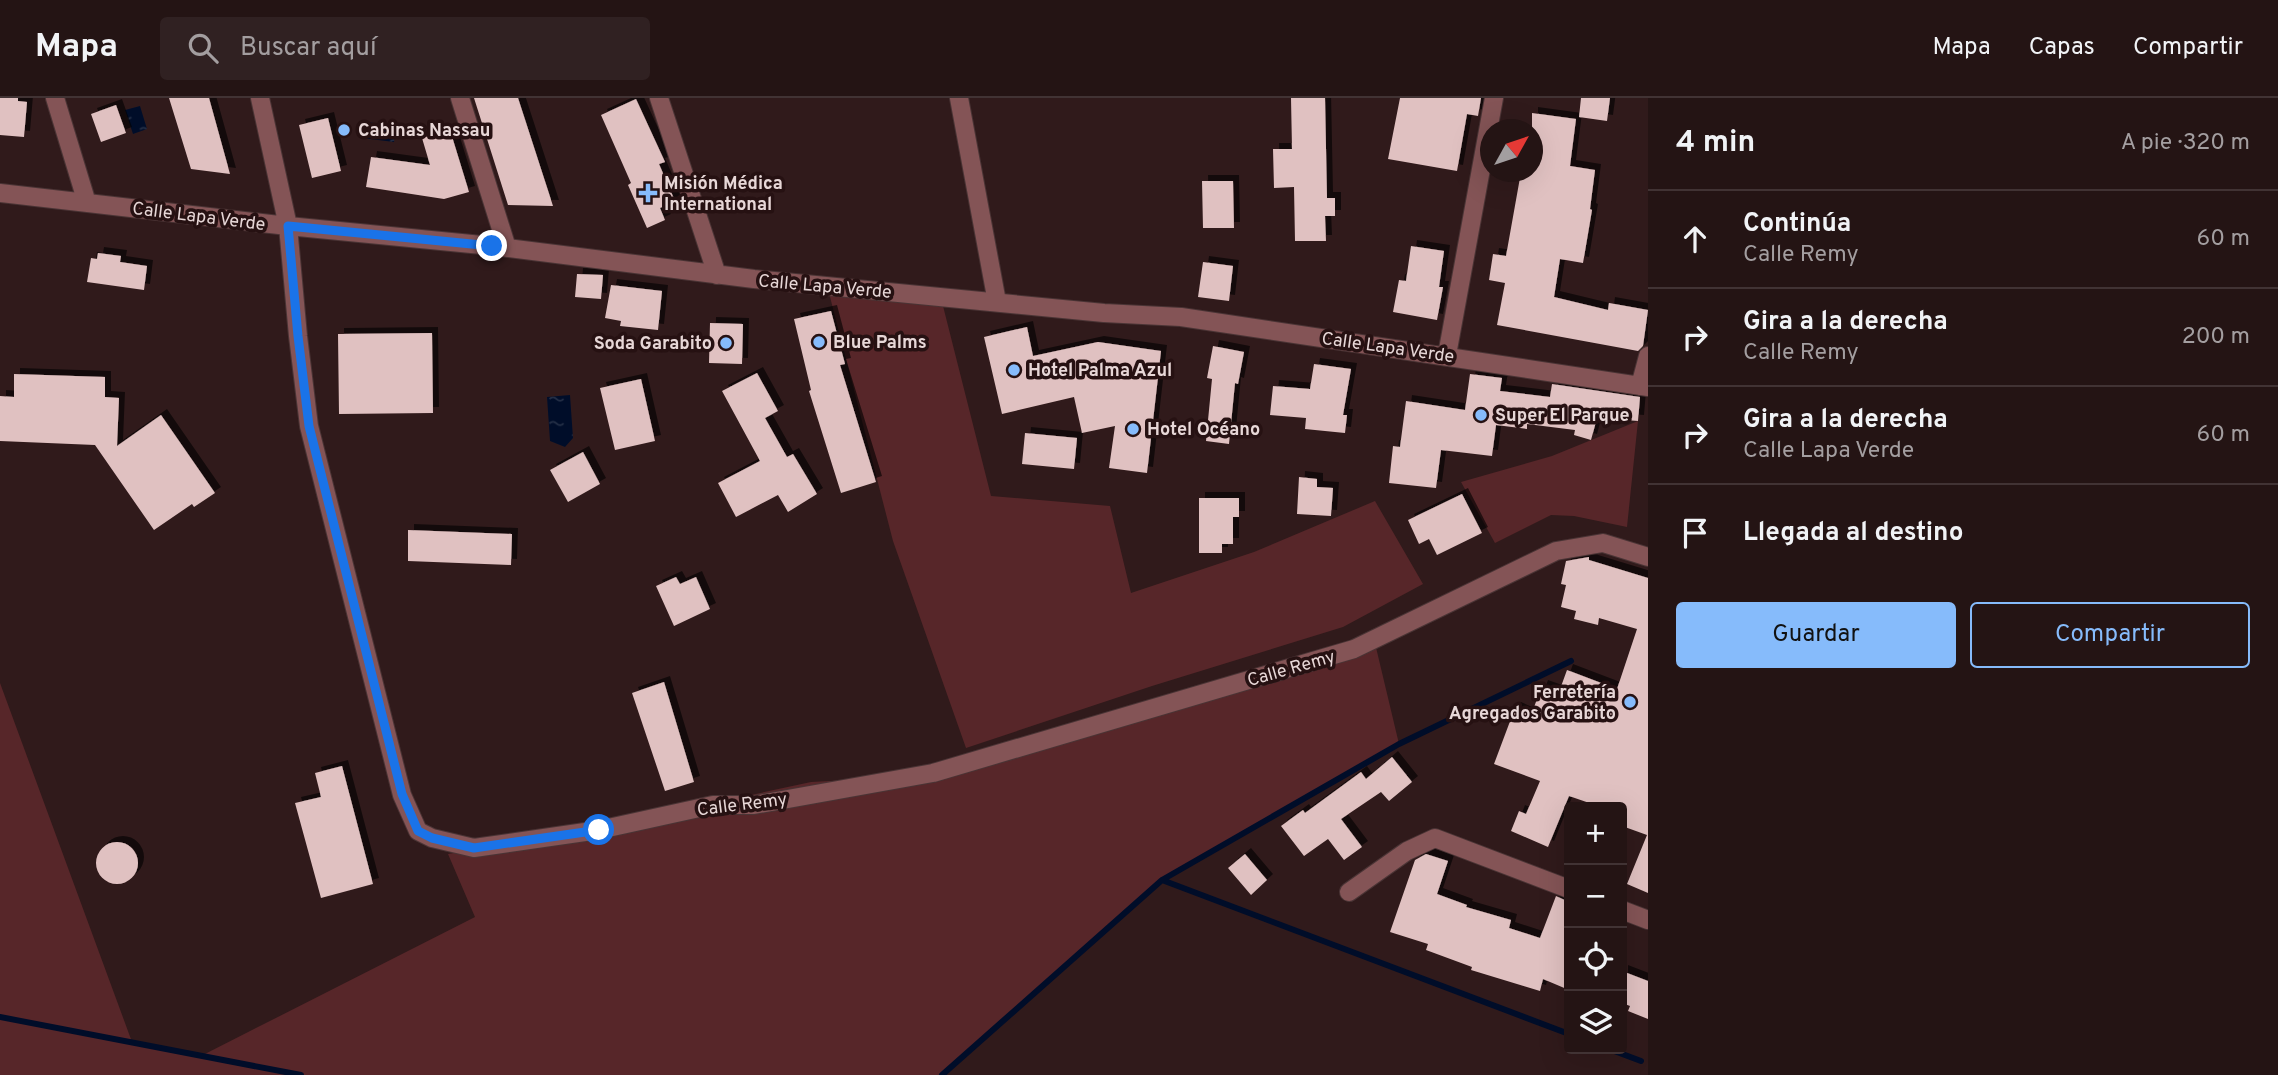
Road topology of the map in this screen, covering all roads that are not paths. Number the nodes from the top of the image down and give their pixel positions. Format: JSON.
{"nodes":[{"id":1,"x":55,"y":98,"type":"edge"},
{"id":2,"x":260,"y":98,"type":"edge"},
{"id":3,"x":460,"y":98,"type":"edge"},
{"id":4,"x":659,"y":98,"type":"edge"},
{"id":5,"x":959,"y":98,"type":"edge"},
{"id":6,"x":1494,"y":98,"type":"edge"},
{"id":7,"x":0,"y":193,"type":"edge"},
{"id":8,"x":88,"y":203,"type":"junction"},
{"id":9,"x":288,"y":226,"type":"junction"},
{"id":10,"x":508,"y":248,"type":"junction"},
{"id":11,"x":717,"y":275,"type":"junction"},
{"id":12,"x":997,"y":302,"type":"junction"},
{"id":13,"x":1447,"y":355,"type":"junction"},
{"id":14,"x":1648,"y":356,"type":"edge"},
{"id":15,"x":1644,"y":387,"type":"edge"},
{"id":16,"x":1648,"y":556,"type":"edge"},
{"id":17,"x":1564,"y":887,"type":"edge"},
{"id":18,"x":1349,"y":892,"type":"dead end"},
{"id":19,"x":1627,"y":911,"type":"edge"},
{"id":20,"x":1648,"y":920,"type":"edge"}],
"edges":[{"from":1,"to":8,"type":"street"},
{"from":2,"to":9,"type":"street","name":"Calle Remy"},
{"from":3,"to":10,"type":"street"},
{"from":4,"to":11,"type":"street"},
{"from":5,"to":12,"type":"street"},
{"from":6,"to":13,"type":"street"},
{"from":7,"to":8,"type":"street","name":"Calle Lapa Verde"},
{"from":8,"to":9,"type":"street","name":"Calle Lapa Verde"},
{"from":9,"to":10,"type":"street","name":"Calle Lapa Verde"},
{"from":9,"to":16,"type":"street","name":"Calle Remy"},
{"from":10,"to":11,"type":"street","name":"Calle Lapa Verde"},
{"from":11,"to":12,"type":"street","name":"Calle Lapa Verde"},
{"from":12,"to":13,"type":"street","name":"Calle Lapa Verde"},
{"from":13,"to":15,"type":"street","name":"Calle Lapa Verde"},
{"from":14,"to":15,"type":"street"},
{"from":17,"to":18,"type":"street"},
{"from":19,"to":20,"type":"street"}]}
